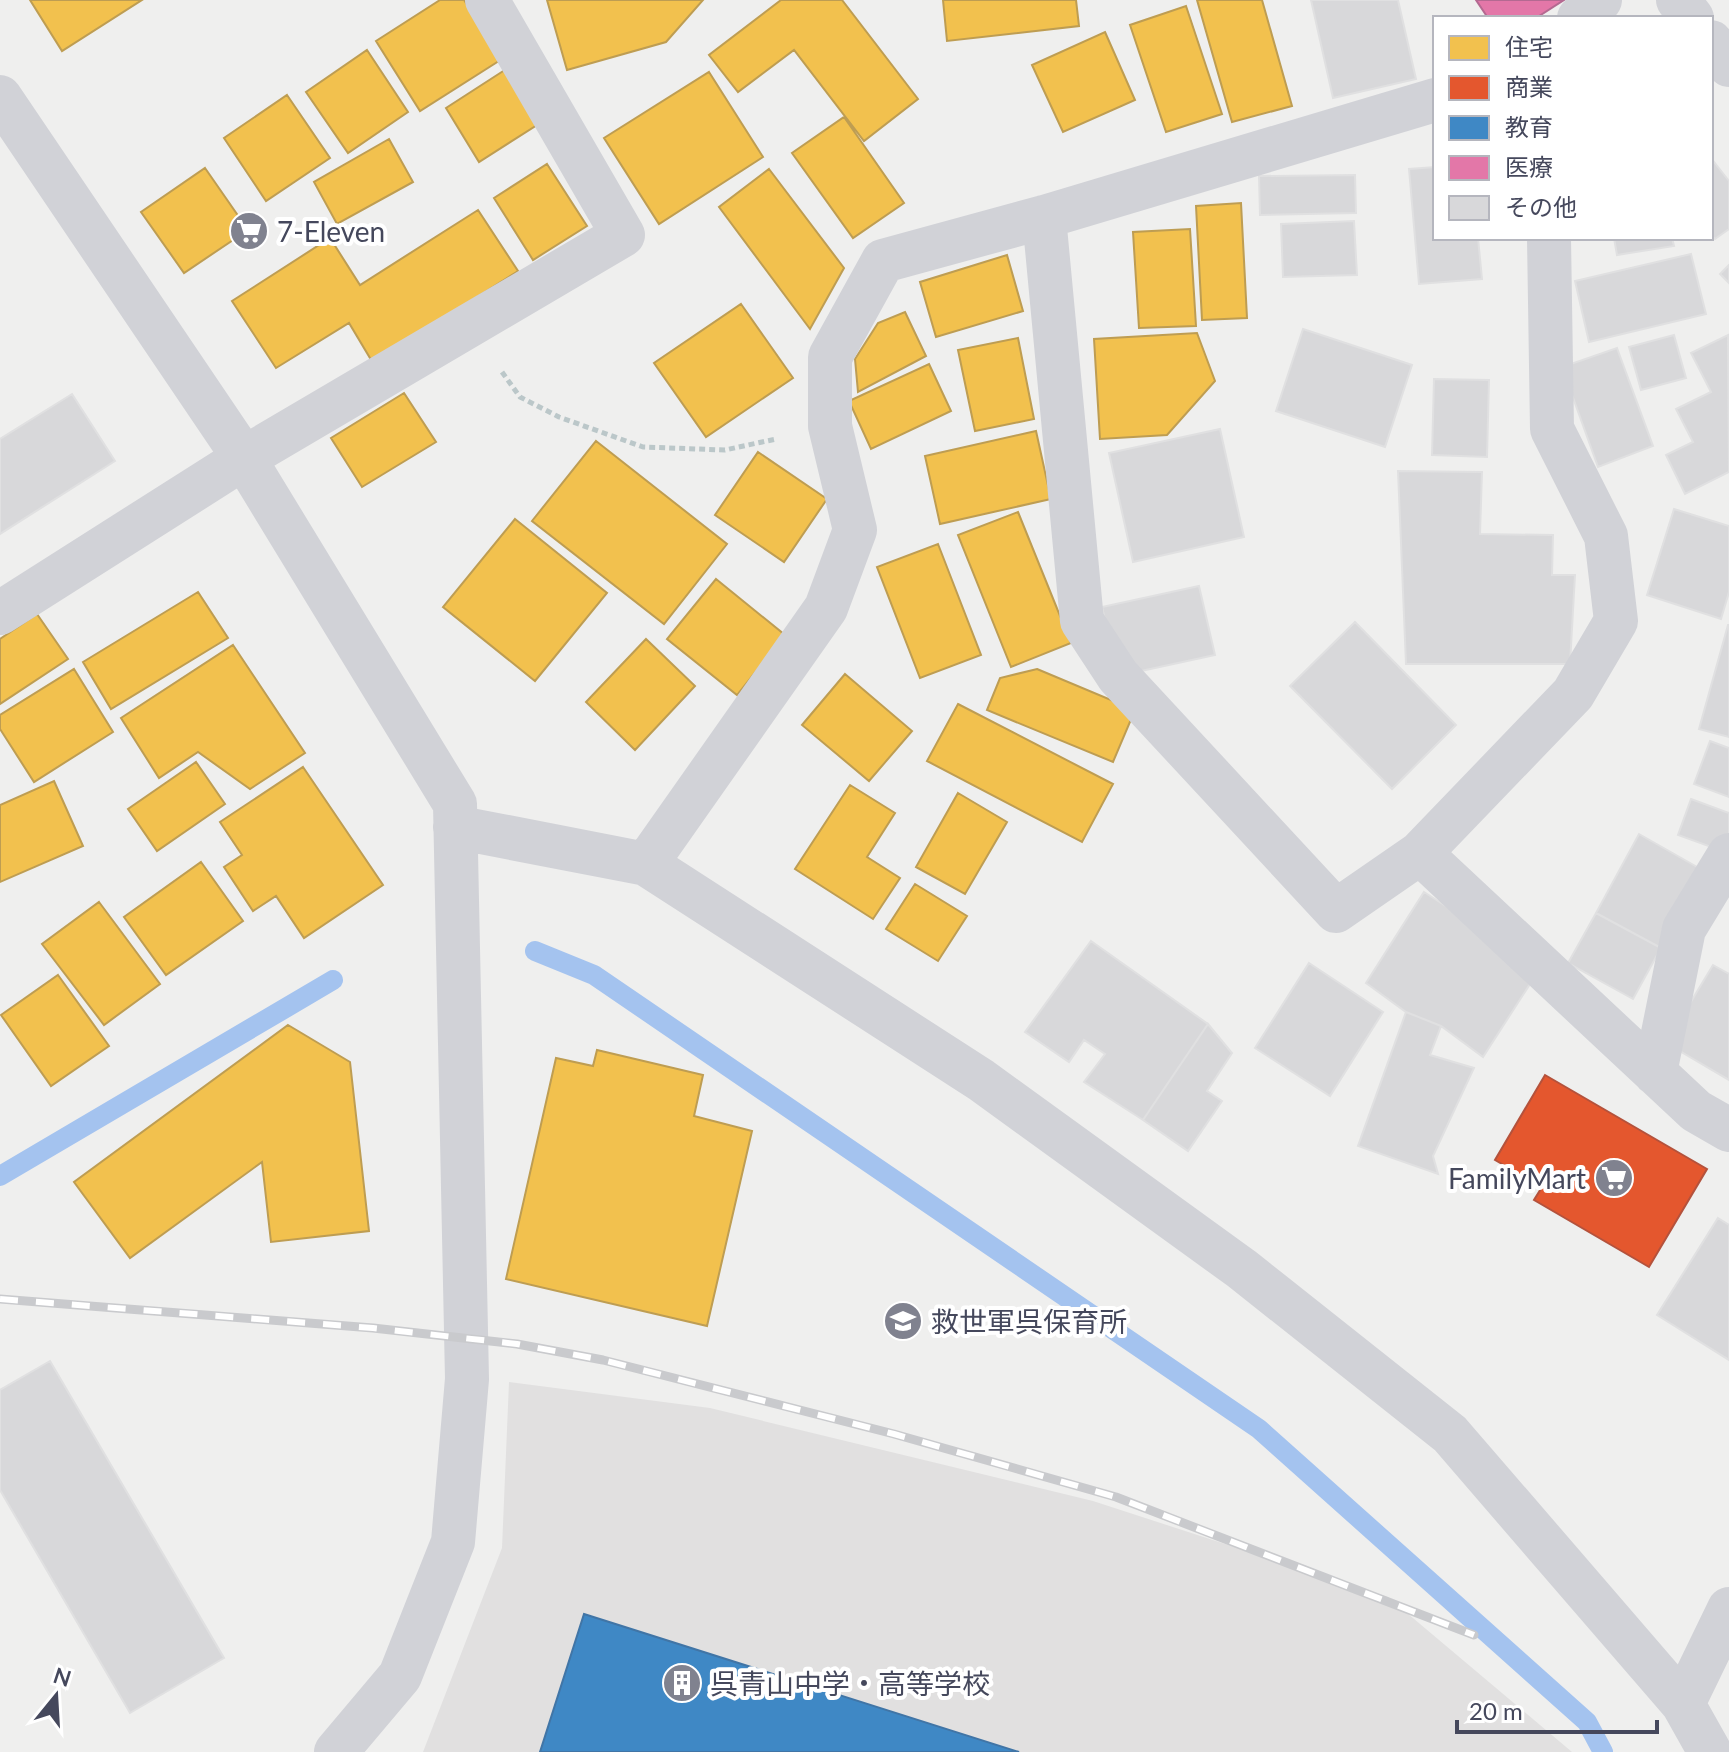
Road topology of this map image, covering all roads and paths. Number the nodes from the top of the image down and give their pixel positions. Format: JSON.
{"nodes":[{"id":1,"x":487,"y":0,"type":"edge"},
{"id":2,"x":1600,"y":0,"type":"edge"},
{"id":3,"x":1678,"y":0,"type":"edge"},
{"id":4,"x":1581,"y":16,"type":"edge"},
{"id":5,"x":1690,"y":16,"type":"edge"},
{"id":6,"x":1713,"y":45,"type":"edge"},
{"id":7,"x":1729,"y":65,"type":"edge"},
{"id":8,"x":0,"y":97,"type":"edge"},
{"id":9,"x":1433,"y":101,"type":"edge"},
{"id":10,"x":1044,"y":217,"type":"junction"},
{"id":11,"x":1549,"y":240,"type":"edge"},
{"id":12,"x":467,"y":327,"type":"junction"},
{"id":13,"x":830,"y":426,"type":"junction"},
{"id":14,"x":244,"y":458,"type":"junction"},
{"id":15,"x":0,"y":613,"type":"edge"},
{"id":16,"x":455,"y":827,"type":"junction"},
{"id":17,"x":1420,"y":853,"type":"junction"},
{"id":18,"x":1729,"y":855,"type":"edge"},
{"id":19,"x":646,"y":864,"type":"junction"},
{"id":20,"x":1655,"y":1073,"type":"junction"},
{"id":21,"x":1729,"y":1130,"type":"edge"},
{"id":22,"x":1729,"y":1609,"type":"edge"},
{"id":23,"x":1683,"y":1704,"type":"junction"},
{"id":24,"x":336,"y":1752,"type":"edge"},
{"id":25,"x":1710,"y":1752,"type":"edge"}],
"edges":[{"from":1,"to":12,"type":"street"},
{"from":2,"to":4,"type":"street"},
{"from":3,"to":5,"type":"street"},
{"from":6,"to":7,"type":"street"},
{"from":8,"to":14,"type":"street"},
{"from":9,"to":10,"type":"street"},
{"from":10,"to":13,"type":"street"},
{"from":10,"to":17,"type":"street"},
{"from":11,"to":17,"type":"street"},
{"from":12,"to":13,"type":"path"},
{"from":12,"to":14,"type":"street"},
{"from":13,"to":19,"type":"street"},
{"from":14,"to":15,"type":"street"},
{"from":14,"to":16,"type":"street"},
{"from":16,"to":19,"type":"street"},
{"from":16,"to":24,"type":"street"},
{"from":17,"to":20,"type":"street"},
{"from":18,"to":20,"type":"street"},
{"from":19,"to":23,"type":"street"},
{"from":20,"to":21,"type":"street"},
{"from":22,"to":23,"type":"street"},
{"from":23,"to":25,"type":"street"}]}
